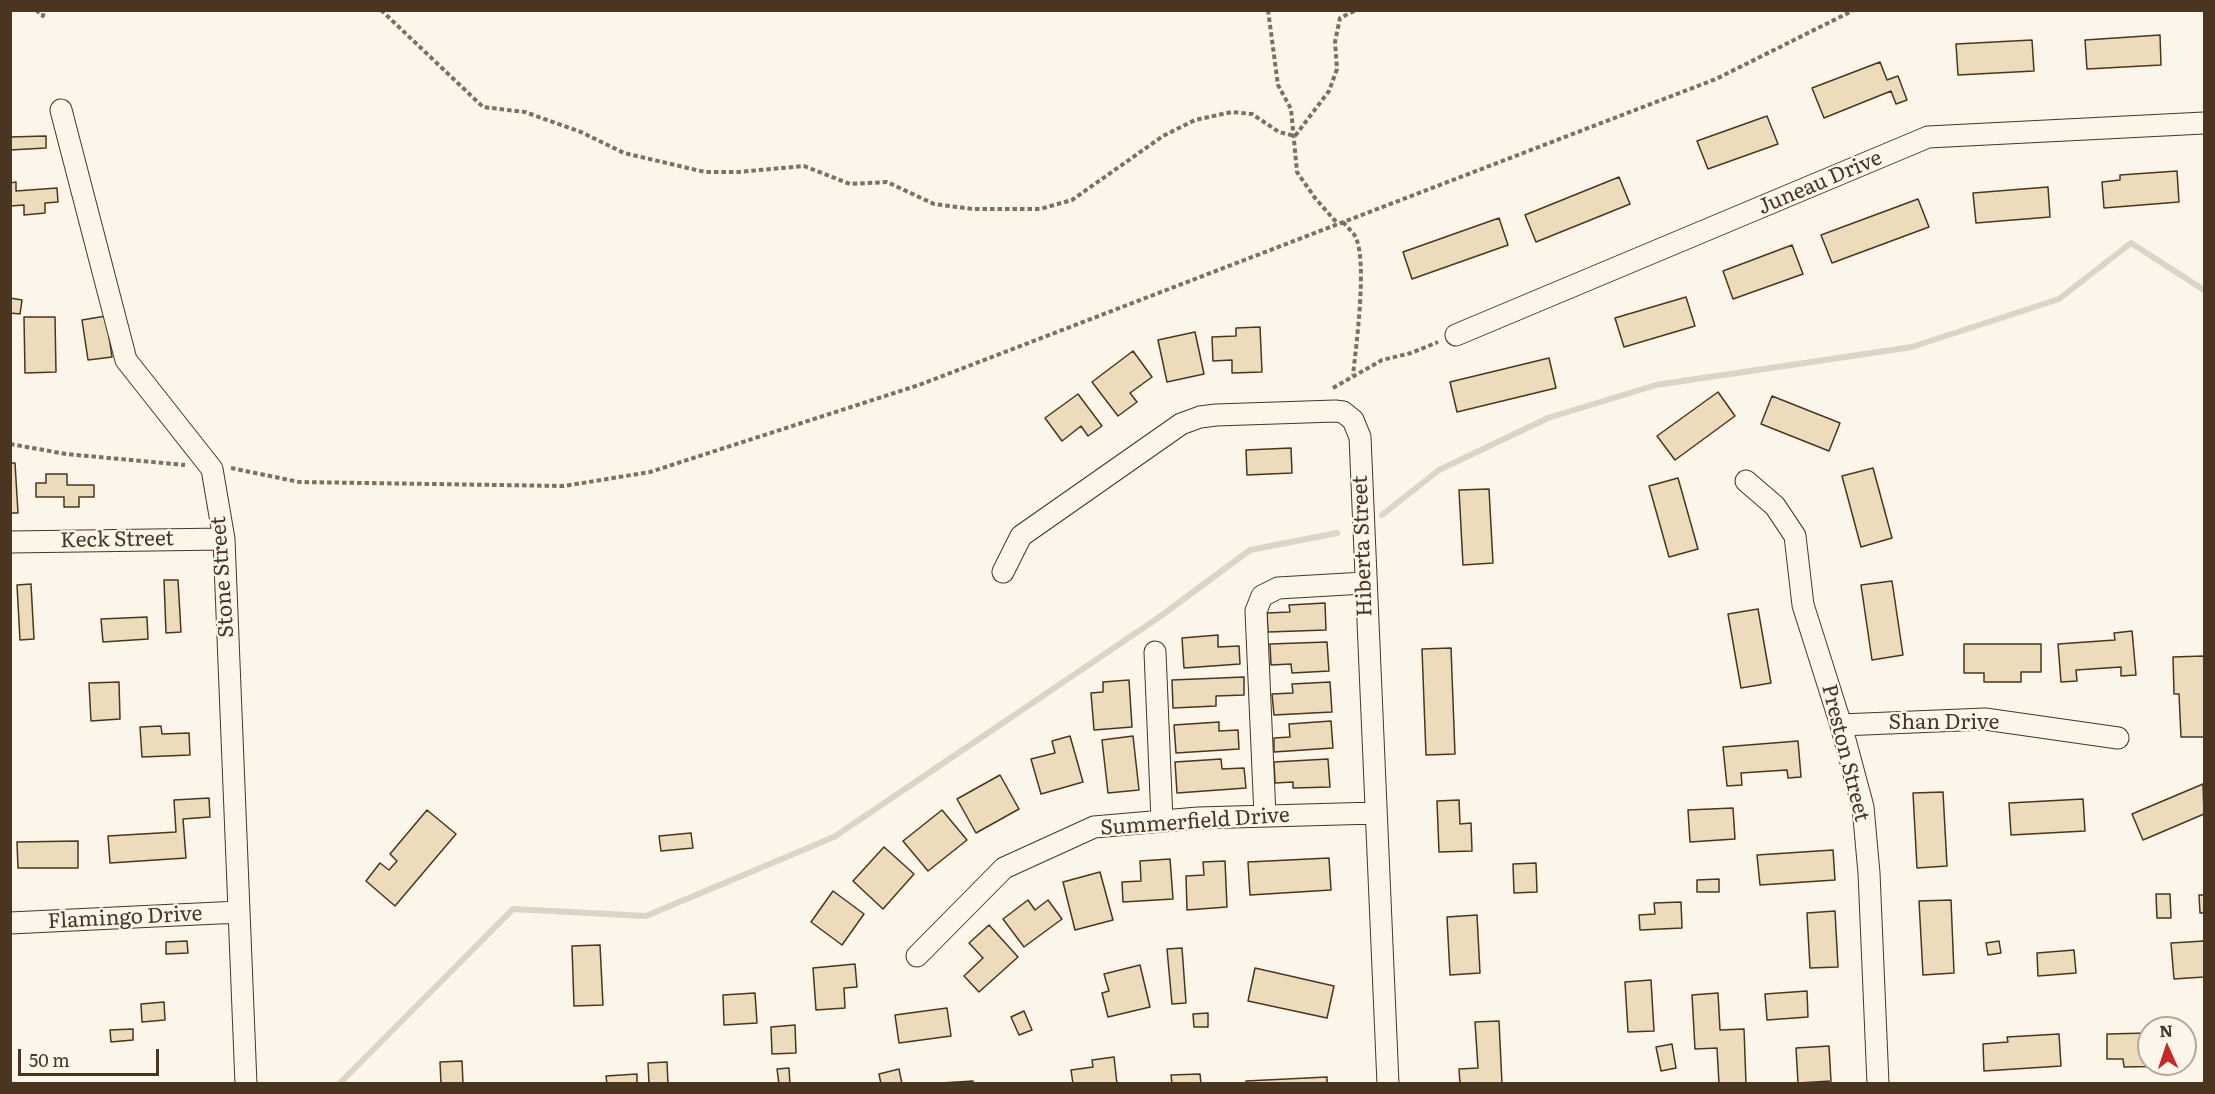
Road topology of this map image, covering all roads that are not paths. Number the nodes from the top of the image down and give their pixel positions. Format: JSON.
{"nodes":[{"id":1,"x":61,"y":110,"type":"dead end"},
{"id":2,"x":2205,"y":123,"type":"edge"},
{"id":3,"x":1456,"y":335,"type":"road end"},
{"id":4,"x":1746,"y":481,"type":"dead end"},
{"id":5,"x":224,"y":538,"type":"junction"},
{"id":6,"x":10,"y":542,"type":"edge"},
{"id":7,"x":1004,"y":572,"type":"dead end"},
{"id":8,"x":1364,"y":583,"type":"junction"},
{"id":9,"x":1155,"y":652,"type":"dead end"},
{"id":10,"x":1841,"y":724,"type":"junction"},
{"id":11,"x":2118,"y":738,"type":"dead end"},
{"id":12,"x":1375,"y":813,"type":"junction"},
{"id":13,"x":1265,"y":816,"type":"junction"},
{"id":14,"x":1162,"y":821,"type":"junction"},
{"id":15,"x":239,"y":912,"type":"junction"},
{"id":16,"x":10,"y":923,"type":"edge"},
{"id":17,"x":917,"y":956,"type":"dead end"},
{"id":18,"x":246,"y":1083,"type":"edge"},
{"id":19,"x":1388,"y":1083,"type":"edge"},
{"id":20,"x":1878,"y":1083,"type":"edge"}],
"edges":[{"from":1,"to":5,"type":"street","name":"Stone Street"},
{"from":2,"to":3,"type":"street","name":"Juneau Drive"},
{"from":4,"to":10,"type":"street","name":"Preston Street"},
{"from":5,"to":6,"type":"street","name":"Keck Street"},
{"from":5,"to":15,"type":"street","name":"Stone Street"},
{"from":7,"to":8,"type":"street","name":"Hiberta Street"},
{"from":8,"to":12,"type":"street","name":"Hiberta Street"},
{"from":8,"to":13,"type":"street"},
{"from":9,"to":14,"type":"street"},
{"from":10,"to":11,"type":"street","name":"Shan Drive"},
{"from":10,"to":20,"type":"street","name":"Preston Street"},
{"from":12,"to":13,"type":"street","name":"Summerfield Drive"},
{"from":12,"to":19,"type":"street","name":"Hiberta Street"},
{"from":13,"to":14,"type":"street","name":"Summerfield Drive"},
{"from":14,"to":17,"type":"street","name":"Summerfield Drive"},
{"from":15,"to":16,"type":"street","name":"Flamingo Drive"},
{"from":15,"to":18,"type":"street","name":"Stone Street"}]}
